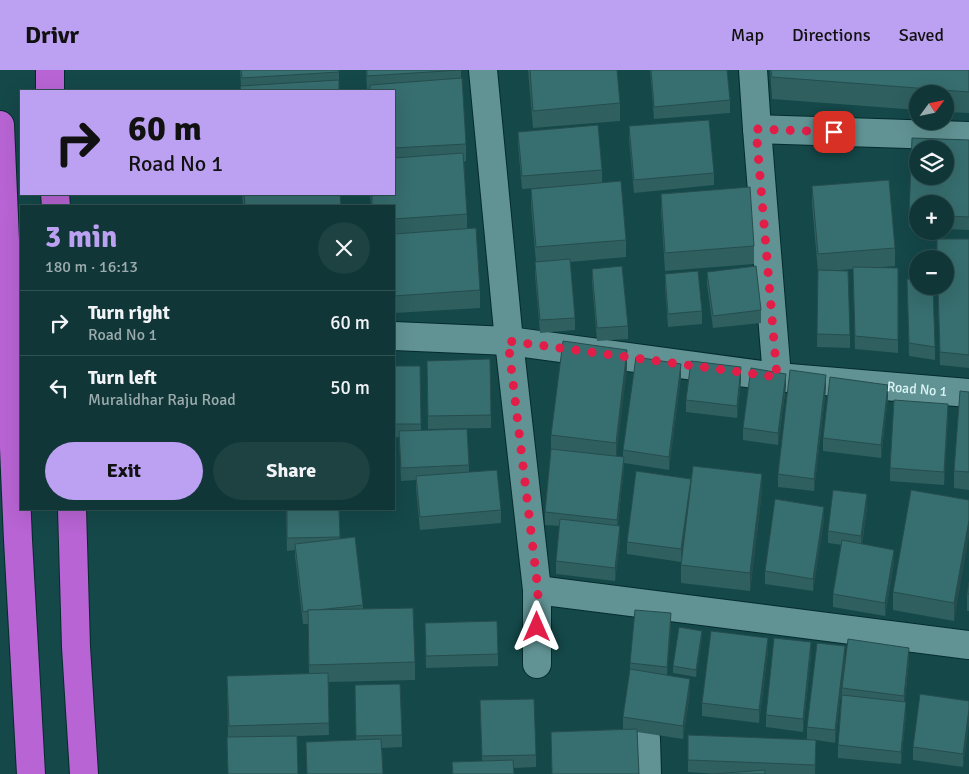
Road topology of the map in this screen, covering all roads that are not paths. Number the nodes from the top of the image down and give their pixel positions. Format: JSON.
{"nodes":[{"id":1,"x":50,"y":70,"type":"edge"},
{"id":2,"x":483,"y":70,"type":"edge"},
{"id":3,"x":754,"y":70,"type":"edge"},
{"id":4,"x":50,"y":90,"type":"edge"},
{"id":5,"x":0,"y":125,"type":"edge"},
{"id":6,"x":756,"y":129,"type":"junction"},
{"id":7,"x":969,"y":136,"type":"edge"},
{"id":8,"x":395,"y":336,"type":"edge"},
{"id":9,"x":508,"y":341,"type":"junction"},
{"id":10,"x":777,"y":377,"type":"junction"},
{"id":11,"x":969,"y":393,"type":"edge"},
{"id":12,"x":72,"y":510,"type":"edge"},
{"id":13,"x":9,"y":543,"type":"edge"},
{"id":14,"x":538,"y":590,"type":"junction"},
{"id":15,"x":969,"y":645,"type":"edge"},
{"id":16,"x":537,"y":664,"type":"dead end"},
{"id":17,"x":646,"y":739,"type":"dead end"},
{"id":18,"x":31,"y":774,"type":"edge"},
{"id":19,"x":84,"y":774,"type":"edge"},
{"id":20,"x":648,"y":774,"type":"edge"}],
"edges":[{"from":1,"to":4,"type":"highway"},
{"from":2,"to":9,"type":"street"},
{"from":3,"to":6,"type":"street"},
{"from":5,"to":13,"type":"highway"},
{"from":6,"to":7,"type":"street"},
{"from":6,"to":10,"type":"street"},
{"from":8,"to":9,"type":"street","name":"Road No 1"},
{"from":9,"to":10,"type":"street","name":"Road No 1"},
{"from":9,"to":14,"type":"street"},
{"from":10,"to":11,"type":"street","name":"Road No 1"},
{"from":12,"to":19,"type":"highway"},
{"from":13,"to":18,"type":"highway"},
{"from":14,"to":15,"type":"street"},
{"from":14,"to":16,"type":"street"},
{"from":17,"to":20,"type":"street"}]}
